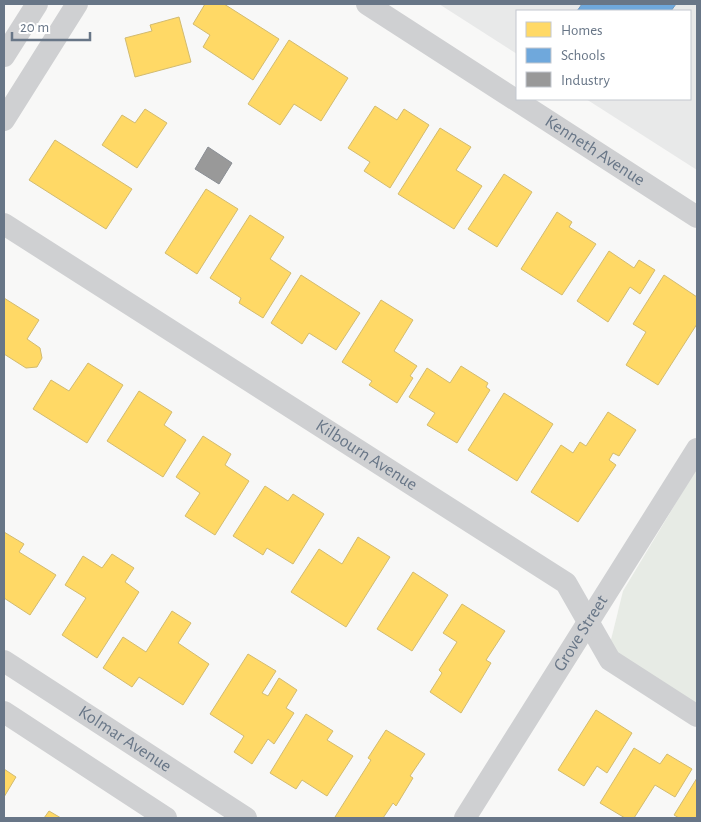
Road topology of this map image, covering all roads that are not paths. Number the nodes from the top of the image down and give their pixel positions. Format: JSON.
{"nodes":[{"id":1,"x":38,"y":4,"type":"edge"},
{"id":2,"x":77,"y":4,"type":"edge"},
{"id":3,"x":367,"y":4,"type":"edge"},
{"id":4,"x":4,"y":56,"type":"edge"},
{"id":5,"x":4,"y":120,"type":"edge"},
{"id":6,"x":697,"y":217,"type":"edge"},
{"id":7,"x":4,"y":224,"type":"edge"},
{"id":8,"x":697,"y":449,"type":"edge"},
{"id":9,"x":588,"y":622,"type":"junction"},
{"id":10,"x":4,"y":661,"type":"edge"},
{"id":11,"x":4,"y":712,"type":"edge"},
{"id":12,"x":697,"y":716,"type":"edge"},
{"id":13,"x":166,"y":818,"type":"edge"},
{"id":14,"x":246,"y":818,"type":"edge"},
{"id":15,"x":465,"y":818,"type":"edge"}],
"edges":[{"from":1,"to":4,"type":"street"},
{"from":2,"to":5,"type":"street"},
{"from":3,"to":6,"type":"street","name":"Kenneth Avenue"},
{"from":7,"to":9,"type":"street","name":"Kilbourn Avenue"},
{"from":8,"to":9,"type":"street","name":"Grove Street"},
{"from":9,"to":12,"type":"street","name":"Kilbourn Avenue"},
{"from":9,"to":15,"type":"street","name":"Grove Street"},
{"from":10,"to":14,"type":"street","name":"Kolmar Avenue"},
{"from":11,"to":13,"type":"street"}]}
